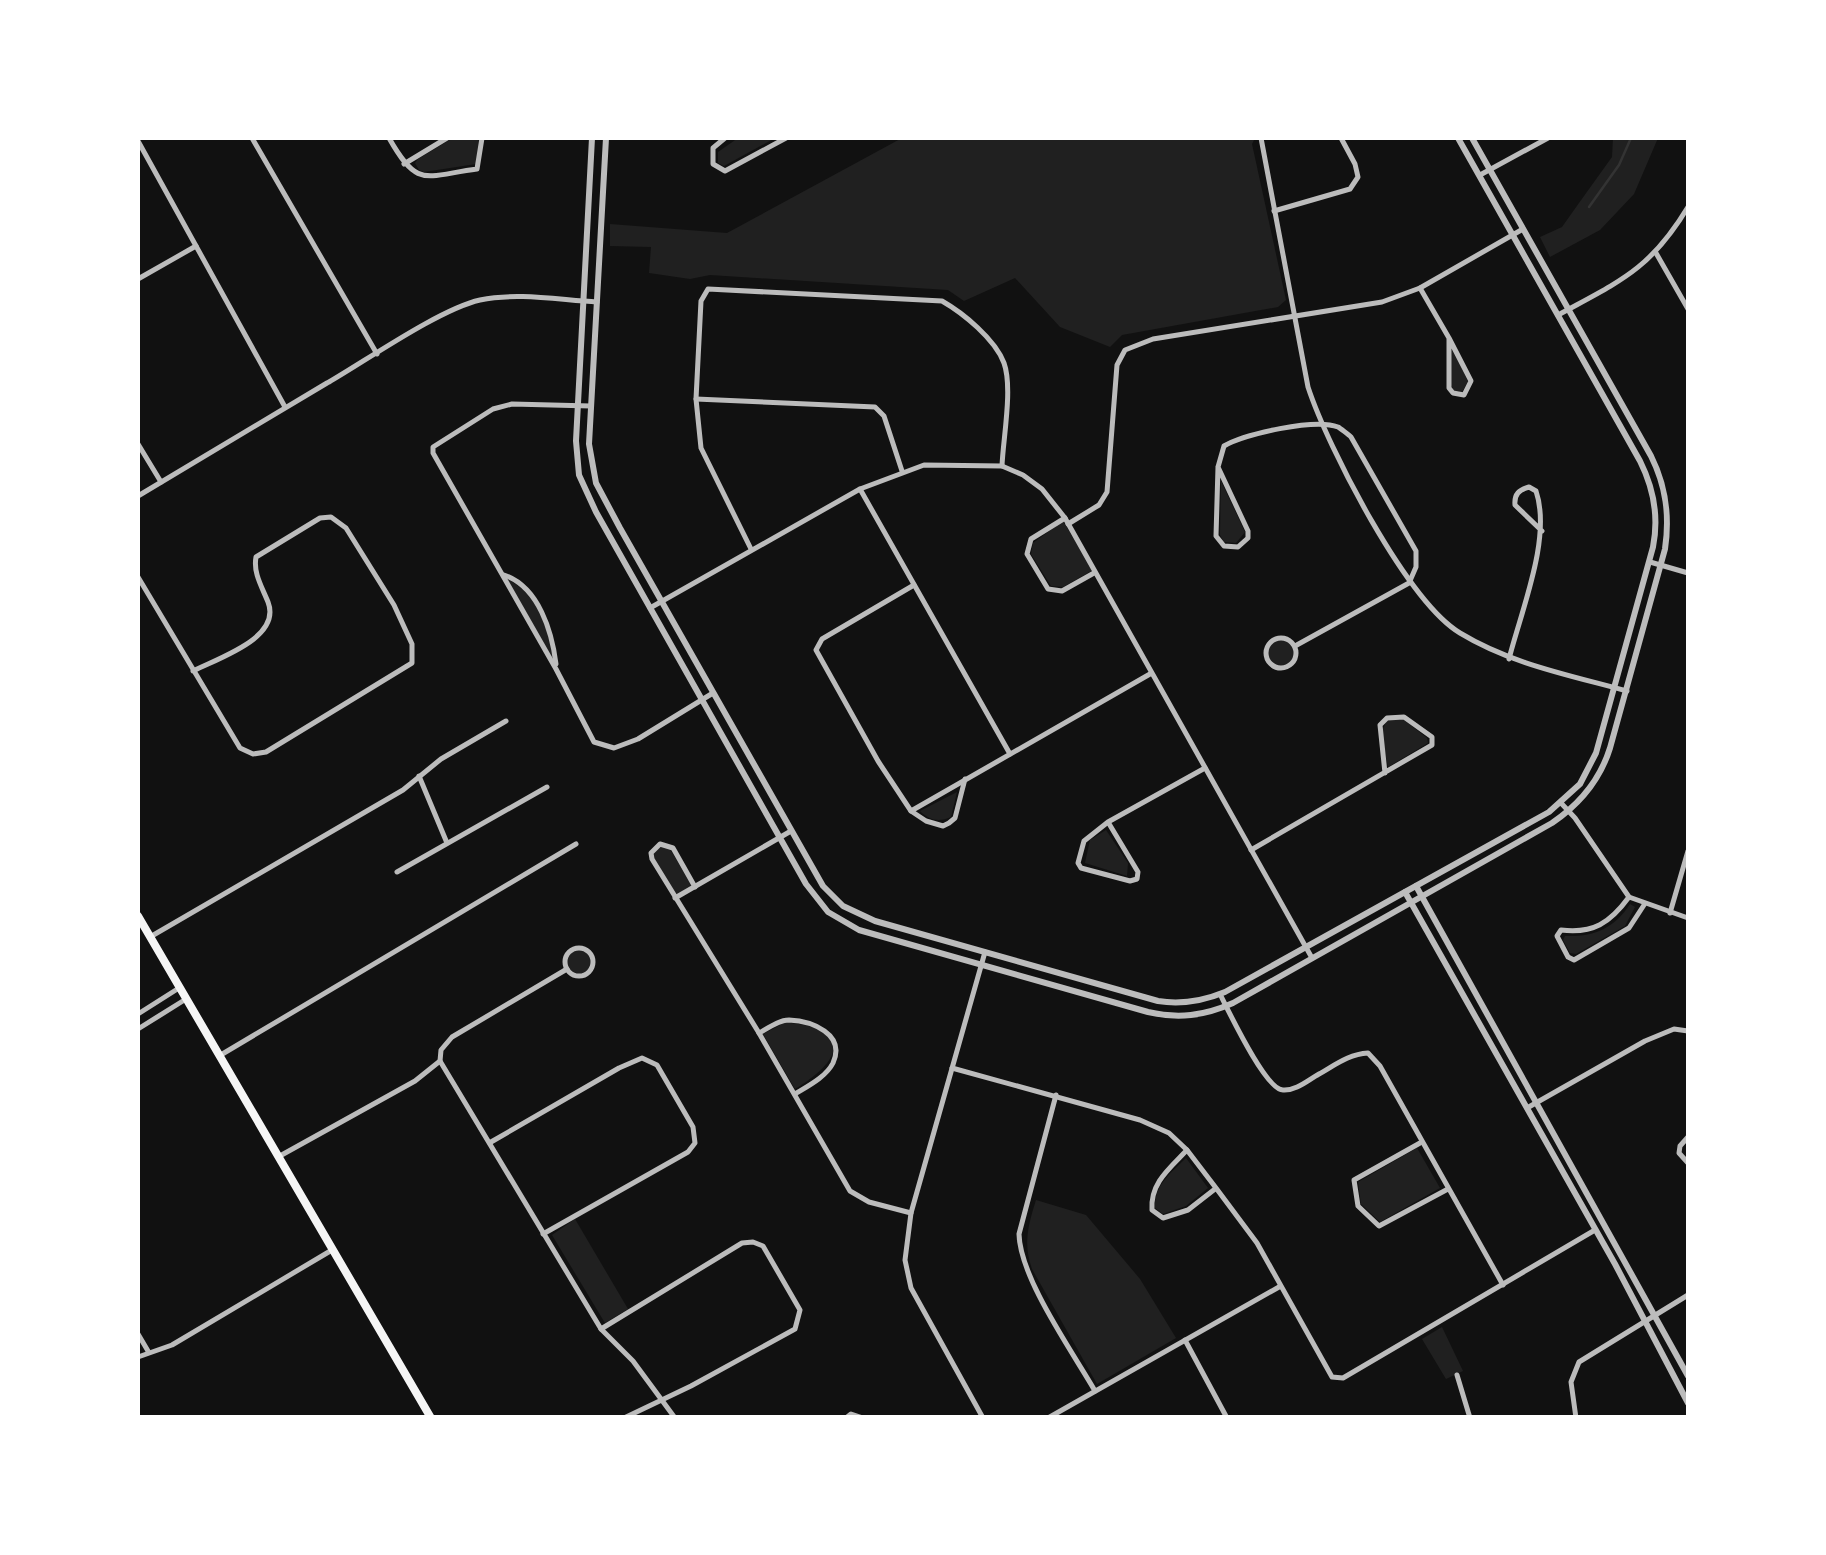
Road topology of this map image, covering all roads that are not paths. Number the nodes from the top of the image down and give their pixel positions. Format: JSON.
{"nodes":[{"id":1,"x":252,"y":138,"type":"edge"},
{"id":2,"x":389,"y":138,"type":"edge"},
{"id":3,"x":447,"y":138,"type":"edge"},
{"id":4,"x":482,"y":138,"type":"edge"},
{"id":5,"x":592,"y":138,"type":"edge"},
{"id":6,"x":606,"y":138,"type":"edge"},
{"id":7,"x":726,"y":138,"type":"edge"},
{"id":8,"x":786,"y":138,"type":"edge"},
{"id":9,"x":1262,"y":138,"type":"edge"},
{"id":10,"x":1341,"y":138,"type":"edge"},
{"id":11,"x":1458,"y":138,"type":"edge"},
{"id":12,"x":1472,"y":138,"type":"edge"},
{"id":13,"x":1548,"y":138,"type":"edge"},
{"id":14,"x":138,"y":141,"type":"edge"},
{"id":15,"x":146,"y":156,"type":"junction"},
{"id":16,"x":138,"y":161,"type":"edge"},
{"id":17,"x":404,"y":164,"type":"junction"},
{"id":18,"x":1490,"y":170,"type":"junction"},
{"id":19,"x":1480,"y":176,"type":"junction"},
{"id":20,"x":1688,"y":207,"type":"edge"},
{"id":21,"x":1274,"y":210,"type":"junction"},
{"id":22,"x":1524,"y":228,"type":"junction"},
{"id":23,"x":1513,"y":234,"type":"junction"},
{"id":24,"x":196,"y":246,"type":"junction"},
{"id":25,"x":1656,"y":253,"type":"junction"},
{"id":26,"x":138,"y":278,"type":"edge"},
{"id":27,"x":1420,"y":288,"type":"junction"},
{"id":28,"x":584,"y":301,"type":"junction"},
{"id":29,"x":597,"y":302,"type":"junction"},
{"id":30,"x":1569,"y":309,"type":"junction"},
{"id":31,"x":1688,"y":309,"type":"edge"},
{"id":32,"x":1558,"y":315,"type":"junction"},
{"id":33,"x":1296,"y":316,"type":"junction"},
{"id":34,"x":1450,"y":338,"type":"junction"},
{"id":35,"x":377,"y":354,"type":"junction"},
{"id":36,"x":696,"y":400,"type":"junction"},
{"id":37,"x":578,"y":405,"type":"junction"},
{"id":38,"x":591,"y":406,"type":"junction"},
{"id":39,"x":285,"y":407,"type":"junction"},
{"id":40,"x":1320,"y":424,"type":"junction"},
{"id":41,"x":138,"y":444,"type":"edge"},
{"id":42,"x":1002,"y":466,"type":"junction"},
{"id":43,"x":1218,"y":467,"type":"junction"},
{"id":44,"x":902,"y":471,"type":"junction"},
{"id":45,"x":161,"y":482,"type":"junction"},
{"id":46,"x":860,"y":489,"type":"junction"},
{"id":47,"x":138,"y":496,"type":"edge"},
{"id":48,"x":1066,"y":521,"type":"junction"},
{"id":49,"x":1542,"y":531,"type":"junction"},
{"id":50,"x":751,"y":550,"type":"junction"},
{"id":51,"x":1650,"y":562,"type":"junction"},
{"id":52,"x":1662,"y":565,"type":"junction"},
{"id":53,"x":1095,"y":573,"type":"junction"},
{"id":54,"x":1688,"y":573,"type":"edge"},
{"id":55,"x":501,"y":574,"type":"junction"},
{"id":56,"x":138,"y":577,"type":"edge"},
{"id":57,"x":1409,"y":583,"type":"junction"},
{"id":58,"x":914,"y":585,"type":"junction"},
{"id":59,"x":662,"y":602,"type":"junction"},
{"id":60,"x":650,"y":608,"type":"junction"},
{"id":61,"x":1295,"y":646,"type":"junction"},
{"id":62,"x":1509,"y":659,"type":"junction"},
{"id":63,"x":556,"y":669,"type":"junction"},
{"id":64,"x":193,"y":671,"type":"junction"},
{"id":65,"x":1150,"y":674,"type":"junction"},
{"id":66,"x":1616,"y":688,"type":"junction"},
{"id":67,"x":1626,"y":690,"type":"junction"},
{"id":68,"x":713,"y":693,"type":"junction"},
{"id":69,"x":702,"y":700,"type":"junction"},
{"id":70,"x":506,"y":720,"type":"dead end"},
{"id":71,"x":1010,"y":754,"type":"junction"},
{"id":72,"x":1205,"y":768,"type":"junction"},
{"id":73,"x":1384,"y":774,"type":"junction"},
{"id":74,"x":419,"y":776,"type":"junction"},
{"id":75,"x":965,"y":779,"type":"junction"},
{"id":76,"x":547,"y":787,"type":"dead end"},
{"id":77,"x":1561,"y":803,"type":"junction"},
{"id":78,"x":911,"y":811,"type":"junction"},
{"id":79,"x":1569,"y":811,"type":"junction"},
{"id":80,"x":1108,"y":822,"type":"junction"},
{"id":81,"x":791,"y":831,"type":"junction"},
{"id":82,"x":780,"y":838,"type":"junction"},
{"id":83,"x":447,"y":844,"type":"junction"},
{"id":84,"x":576,"y":844,"type":"dead end"},
{"id":85,"x":1250,"y":850,"type":"junction"},
{"id":86,"x":1688,"y":852,"type":"edge"},
{"id":87,"x":397,"y":872,"type":"dead end"},
{"id":88,"x":695,"y":886,"type":"junction"},
{"id":89,"x":1416,"y":886,"type":"junction"},
{"id":90,"x":1405,"y":892,"type":"junction"},
{"id":91,"x":1422,"y":896,"type":"junction"},
{"id":92,"x":1629,"y":897,"type":"junction"},
{"id":93,"x":675,"y":898,"type":"junction"},
{"id":94,"x":1411,"y":902,"type":"junction"},
{"id":95,"x":1644,"y":905,"type":"junction"},
{"id":96,"x":1670,"y":913,"type":"junction"},
{"id":97,"x":138,"y":916,"type":"edge"},
{"id":98,"x":1688,"y":918,"type":"edge"},
{"id":99,"x":150,"y":938,"type":"junction"},
{"id":100,"x":1306,"y":947,"type":"junction"},
{"id":101,"x":985,"y":952,"type":"junction"},
{"id":102,"x":1312,"y":958,"type":"junction"},
{"id":103,"x":982,"y":965,"type":"junction"},
{"id":104,"x":567,"y":968,"type":"junction"},
{"id":105,"x":180,"y":988,"type":"junction"},
{"id":106,"x":1220,"y":994,"type":"junction"},
{"id":107,"x":186,"y":999,"type":"junction"},
{"id":108,"x":1226,"y":1006,"type":"junction"},
{"id":109,"x":138,"y":1014,"type":"edge"},
{"id":110,"x":138,"y":1029,"type":"edge"},
{"id":111,"x":1688,"y":1031,"type":"edge"},
{"id":112,"x":759,"y":1032,"type":"junction"},
{"id":113,"x":219,"y":1056,"type":"junction"},
{"id":114,"x":440,"y":1061,"type":"junction"},
{"id":115,"x":952,"y":1068,"type":"junction"},
{"id":116,"x":794,"y":1095,"type":"junction"},
{"id":117,"x":1056,"y":1096,"type":"junction"},
{"id":118,"x":1538,"y":1102,"type":"junction"},
{"id":119,"x":1526,"y":1108,"type":"junction"},
{"id":120,"x":1688,"y":1137,"type":"edge"},
{"id":121,"x":491,"y":1142,"type":"junction"},
{"id":122,"x":1420,"y":1143,"type":"junction"},
{"id":123,"x":1187,"y":1150,"type":"junction"},
{"id":124,"x":278,"y":1157,"type":"junction"},
{"id":125,"x":1688,"y":1163,"type":"edge"},
{"id":126,"x":1216,"y":1188,"type":"junction"},
{"id":127,"x":1448,"y":1189,"type":"junction"},
{"id":128,"x":910,"y":1213,"type":"junction"},
{"id":129,"x":1606,"y":1224,"type":"junction"},
{"id":130,"x":1595,"y":1230,"type":"junction"},
{"id":131,"x":544,"y":1234,"type":"junction"},
{"id":132,"x":332,"y":1250,"type":"junction"},
{"id":133,"x":1503,"y":1284,"type":"junction"},
{"id":134,"x":1279,"y":1288,"type":"junction"},
{"id":135,"x":1688,"y":1295,"type":"edge"},
{"id":136,"x":1656,"y":1314,"type":"junction"},
{"id":137,"x":1645,"y":1321,"type":"junction"},
{"id":138,"x":601,"y":1329,"type":"junction"},
{"id":139,"x":138,"y":1334,"type":"edge"},
{"id":140,"x":1185,"y":1340,"type":"junction"},
{"id":141,"x":148,"y":1351,"type":"junction"},
{"id":142,"x":138,"y":1357,"type":"edge"},
{"id":143,"x":1456,"y":1375,"type":"dead end"},
{"id":144,"x":1688,"y":1376,"type":"edge"},
{"id":145,"x":1094,"y":1392,"type":"junction"},
{"id":146,"x":664,"y":1398,"type":"junction"},
{"id":147,"x":1688,"y":1403,"type":"edge"},
{"id":148,"x":1469,"y":1417,"type":"edge"},
{"id":149,"x":430,"y":1418,"type":"edge"},
{"id":150,"x":624,"y":1418,"type":"edge"},
{"id":151,"x":675,"y":1418,"type":"edge"},
{"id":152,"x":846,"y":1418,"type":"edge"},
{"id":153,"x":863,"y":1418,"type":"edge"},
{"id":154,"x":984,"y":1418,"type":"edge"},
{"id":155,"x":1048,"y":1418,"type":"edge"},
{"id":156,"x":1227,"y":1418,"type":"edge"},
{"id":157,"x":1576,"y":1418,"type":"edge"}],
"edges":[{"from":1,"to":35,"type":"street"},
{"from":2,"to":17,"type":"street"},
{"from":3,"to":17,"type":"street"},
{"from":4,"to":17,"type":"street"},
{"from":5,"to":28,"type":"street"},
{"from":6,"to":29,"type":"street"},
{"from":7,"to":8,"type":"street"},
{"from":9,"to":21,"type":"street"},
{"from":10,"to":21,"type":"street"},
{"from":11,"to":19,"type":"street"},
{"from":12,"to":18,"type":"street"},
{"from":13,"to":18,"type":"street"},
{"from":14,"to":15,"type":"street"},
{"from":15,"to":16,"type":"street"},
{"from":15,"to":24,"type":"street"},
{"from":18,"to":19,"type":"street"},
{"from":18,"to":22,"type":"street"},
{"from":19,"to":23,"type":"street"},
{"from":20,"to":25,"type":"street"},
{"from":21,"to":33,"type":"street"},
{"from":22,"to":23,"type":"street"},
{"from":22,"to":30,"type":"street"},
{"from":23,"to":27,"type":"street"},
{"from":23,"to":32,"type":"street"},
{"from":24,"to":26,"type":"street"},
{"from":24,"to":39,"type":"street"},
{"from":25,"to":30,"type":"street"},
{"from":25,"to":31,"type":"street"},
{"from":27,"to":33,"type":"street"},
{"from":27,"to":34,"type":"street"},
{"from":28,"to":29,"type":"street"},
{"from":28,"to":35,"type":"street"},
{"from":28,"to":37,"type":"street"},
{"from":29,"to":38,"type":"street"},
{"from":30,"to":32,"type":"street"},
{"from":30,"to":52,"type":"street"},
{"from":32,"to":51,"type":"street"},
{"from":33,"to":40,"type":"street"},
{"from":33,"to":48,"type":"street"},
{"from":34,"to":34,"type":"street"},
{"from":35,"to":39,"type":"street"},
{"from":36,"to":42,"type":"street"},
{"from":36,"to":44,"type":"street"},
{"from":36,"to":50,"type":"street"},
{"from":37,"to":38,"type":"street"},
{"from":37,"to":55,"type":"street"},
{"from":37,"to":60,"type":"street"},
{"from":38,"to":59,"type":"street"},
{"from":39,"to":45,"type":"street"},
{"from":40,"to":43,"type":"street"},
{"from":40,"to":57,"type":"street"},
{"from":40,"to":57,"type":"street"},
{"from":41,"to":45,"type":"street"},
{"from":42,"to":44,"type":"street"},
{"from":42,"to":48,"type":"street"},
{"from":43,"to":43,"type":"street"},
{"from":44,"to":46,"type":"street"},
{"from":45,"to":47,"type":"street"},
{"from":46,"to":50,"type":"street"},
{"from":46,"to":58,"type":"street"},
{"from":48,"to":53,"type":"street"},
{"from":48,"to":53,"type":"street"},
{"from":49,"to":49,"type":"street"},
{"from":49,"to":62,"type":"street"},
{"from":50,"to":59,"type":"street"},
{"from":51,"to":52,"type":"street"},
{"from":51,"to":66,"type":"street"},
{"from":52,"to":54,"type":"street"},
{"from":52,"to":67,"type":"street"},
{"from":53,"to":65,"type":"street"},
{"from":55,"to":63,"type":"street"},
{"from":55,"to":63,"type":"street"},
{"from":56,"to":64,"type":"street"},
{"from":57,"to":61,"type":"street"},
{"from":57,"to":62,"type":"street"},
{"from":58,"to":71,"type":"street"},
{"from":58,"to":78,"type":"street"},
{"from":59,"to":60,"type":"street"},
{"from":59,"to":68,"type":"street"},
{"from":60,"to":69,"type":"street"},
{"from":61,"to":61,"type":"street"},
{"from":62,"to":66,"type":"street"},
{"from":63,"to":69,"type":"street"},
{"from":64,"to":64,"type":"street"},
{"from":65,"to":71,"type":"street"},
{"from":65,"to":72,"type":"street"},
{"from":66,"to":67,"type":"street"},
{"from":66,"to":77,"type":"street"},
{"from":67,"to":79,"type":"street"},
{"from":68,"to":69,"type":"street"},
{"from":68,"to":81,"type":"street"},
{"from":69,"to":82,"type":"street"},
{"from":70,"to":74,"type":"street"},
{"from":71,"to":75,"type":"street"},
{"from":72,"to":80,"type":"street"},
{"from":72,"to":85,"type":"street"},
{"from":73,"to":73,"type":"street"},
{"from":73,"to":85,"type":"street"},
{"from":74,"to":83,"type":"street"},
{"from":74,"to":99,"type":"street"},
{"from":75,"to":78,"type":"street"},
{"from":75,"to":78,"type":"street"},
{"from":76,"to":83,"type":"street"},
{"from":77,"to":79,"type":"street"},
{"from":77,"to":89,"type":"street"},
{"from":79,"to":91,"type":"street"},
{"from":79,"to":92,"type":"street"},
{"from":80,"to":80,"type":"street"},
{"from":81,"to":82,"type":"street"},
{"from":81,"to":101,"type":"street"},
{"from":82,"to":88,"type":"street"},
{"from":82,"to":103,"type":"street"},
{"from":83,"to":87,"type":"street"},
{"from":84,"to":113,"type":"street"},
{"from":85,"to":100,"type":"street"},
{"from":86,"to":96,"type":"street"},
{"from":88,"to":93,"type":"street"},
{"from":88,"to":93,"type":"street"},
{"from":89,"to":90,"type":"street"},
{"from":89,"to":91,"type":"street"},
{"from":90,"to":94,"type":"street"},
{"from":90,"to":100,"type":"street"},
{"from":91,"to":94,"type":"street"},
{"from":91,"to":118,"type":"street"},
{"from":92,"to":95,"type":"street"},
{"from":92,"to":95,"type":"street"},
{"from":93,"to":112,"type":"street"},
{"from":94,"to":102,"type":"street"},
{"from":94,"to":119,"type":"street"},
{"from":95,"to":96,"type":"street"},
{"from":96,"to":98,"type":"street"},
{"from":97,"to":99,"type":"main road"},
{"from":99,"to":105,"type":"main road"},
{"from":100,"to":102,"type":"street"},
{"from":100,"to":106,"type":"street"},
{"from":101,"to":103,"type":"street"},
{"from":101,"to":106,"type":"street"},
{"from":102,"to":108,"type":"street"},
{"from":103,"to":108,"type":"street"},
{"from":103,"to":115,"type":"street"},
{"from":104,"to":104,"type":"street"},
{"from":104,"to":114,"type":"street"},
{"from":105,"to":107,"type":"main road"},
{"from":105,"to":109,"type":"street"},
{"from":106,"to":108,"type":"street"},
{"from":107,"to":110,"type":"street"},
{"from":107,"to":113,"type":"main road"},
{"from":108,"to":122,"type":"street"},
{"from":111,"to":118,"type":"street"},
{"from":112,"to":116,"type":"street"},
{"from":112,"to":116,"type":"street"},
{"from":113,"to":124,"type":"main road"},
{"from":114,"to":121,"type":"street"},
{"from":114,"to":124,"type":"street"},
{"from":115,"to":117,"type":"street"},
{"from":115,"to":128,"type":"street"},
{"from":116,"to":128,"type":"street"},
{"from":117,"to":123,"type":"street"},
{"from":117,"to":145,"type":"street"},
{"from":118,"to":119,"type":"street"},
{"from":118,"to":129,"type":"street"},
{"from":119,"to":130,"type":"street"},
{"from":120,"to":125,"type":"street"},
{"from":121,"to":131,"type":"street"},
{"from":121,"to":131,"type":"street"},
{"from":122,"to":127,"type":"street"},
{"from":122,"to":127,"type":"street"},
{"from":123,"to":126,"type":"street"},
{"from":123,"to":126,"type":"street"},
{"from":124,"to":132,"type":"main road"},
{"from":126,"to":134,"type":"street"},
{"from":127,"to":133,"type":"street"},
{"from":128,"to":154,"type":"street"},
{"from":129,"to":130,"type":"street"},
{"from":129,"to":136,"type":"street"},
{"from":130,"to":133,"type":"street"},
{"from":130,"to":137,"type":"street"},
{"from":131,"to":138,"type":"street"},
{"from":132,"to":141,"type":"street"},
{"from":132,"to":149,"type":"main road"},
{"from":133,"to":134,"type":"street"},
{"from":134,"to":140,"type":"street"},
{"from":135,"to":136,"type":"street"},
{"from":136,"to":137,"type":"street"},
{"from":136,"to":144,"type":"street"},
{"from":137,"to":147,"type":"street"},
{"from":137,"to":157,"type":"street"},
{"from":138,"to":146,"type":"street"},
{"from":138,"to":146,"type":"street"},
{"from":139,"to":141,"type":"street"},
{"from":140,"to":145,"type":"street"},
{"from":140,"to":156,"type":"street"},
{"from":141,"to":142,"type":"street"},
{"from":143,"to":148,"type":"street"},
{"from":145,"to":155,"type":"street"},
{"from":146,"to":150,"type":"street"},
{"from":146,"to":151,"type":"street"},
{"from":152,"to":153,"type":"street"}]}
